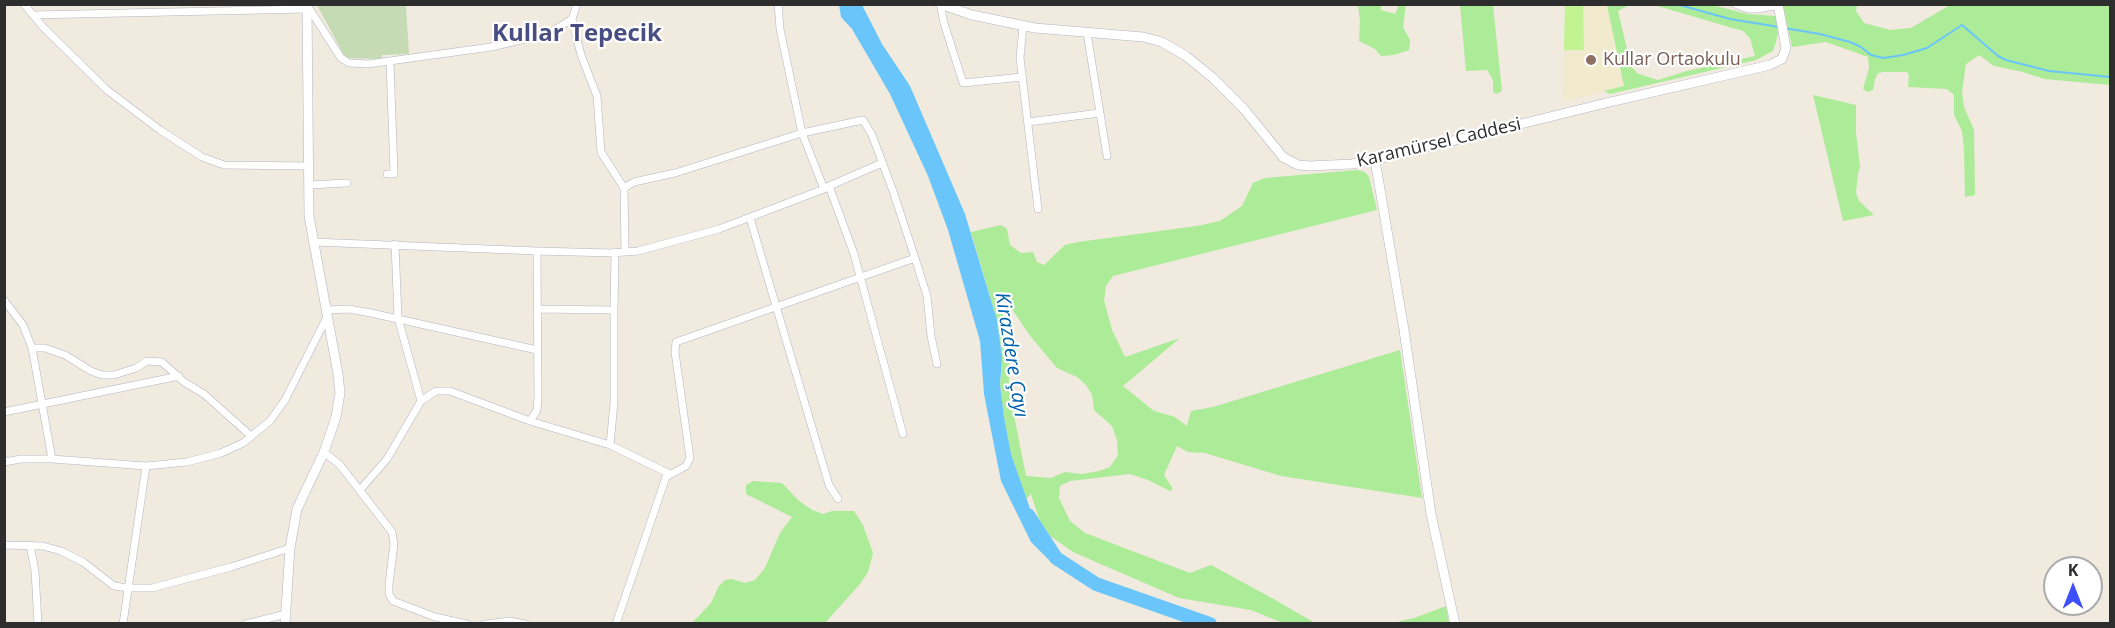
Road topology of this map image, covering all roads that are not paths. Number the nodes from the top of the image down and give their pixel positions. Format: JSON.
{"nodes":[{"id":1,"x":24,"y":4,"type":"edge"},
{"id":2,"x":577,"y":4,"type":"edge"},
{"id":3,"x":778,"y":4,"type":"edge"},
{"id":4,"x":940,"y":4,"type":"edge"},
{"id":5,"x":1735,"y":4,"type":"edge"},
{"id":6,"x":307,"y":6,"type":"edge"},
{"id":7,"x":1779,"y":8,"type":"edge"},
{"id":8,"x":33,"y":15,"type":"junction"},
{"id":9,"x":572,"y":20,"type":"junction"},
{"id":10,"x":1023,"y":26,"type":"junction"},
{"id":11,"x":1087,"y":33,"type":"junction"},
{"id":12,"x":390,"y":62,"type":"junction"},
{"id":13,"x":1022,"y":77,"type":"junction"},
{"id":14,"x":1100,"y":113,"type":"junction"},
{"id":15,"x":1028,"y":122,"type":"junction"},
{"id":16,"x":801,"y":133,"type":"junction"},
{"id":17,"x":1107,"y":156,"type":"dead end"},
{"id":18,"x":1375,"y":160,"type":"junction"},
{"id":19,"x":882,"y":163,"type":"junction"},
{"id":20,"x":309,"y":166,"type":"junction"},
{"id":21,"x":387,"y":174,"type":"dead end"},
{"id":22,"x":347,"y":183,"type":"dead end"},
{"id":23,"x":309,"y":184,"type":"junction"},
{"id":24,"x":624,"y":188,"type":"junction"},
{"id":25,"x":826,"y":188,"type":"junction"},
{"id":26,"x":1038,"y":208,"type":"dead end"},
{"id":27,"x":750,"y":218,"type":"junction"},
{"id":28,"x":313,"y":242,"type":"junction"},
{"id":29,"x":395,"y":244,"type":"junction"},
{"id":30,"x":537,"y":251,"type":"junction"},
{"id":31,"x":615,"y":252,"type":"junction"},
{"id":32,"x":625,"y":252,"type":"junction"},
{"id":33,"x":915,"y":258,"type":"junction"},
{"id":34,"x":861,"y":278,"type":"junction"},
{"id":35,"x":4,"y":300,"type":"edge"},
{"id":36,"x":776,"y":308,"type":"junction"},
{"id":37,"x":537,"y":309,"type":"junction"},
{"id":38,"x":614,"y":310,"type":"junction"},
{"id":39,"x":326,"y":313,"type":"junction"},
{"id":40,"x":398,"y":318,"type":"junction"},
{"id":41,"x":32,"y":348,"type":"junction"},
{"id":42,"x":537,"y":350,"type":"junction"},
{"id":43,"x":937,"y":364,"type":"dead end"},
{"id":44,"x":179,"y":376,"type":"junction"},
{"id":45,"x":421,"y":401,"type":"junction"},
{"id":46,"x":43,"y":405,"type":"junction"},
{"id":47,"x":4,"y":412,"type":"edge"},
{"id":48,"x":530,"y":421,"type":"junction"},
{"id":49,"x":903,"y":434,"type":"dead end"},
{"id":50,"x":251,"y":436,"type":"junction"},
{"id":51,"x":610,"y":445,"type":"junction"},
{"id":52,"x":324,"y":452,"type":"junction"},
{"id":53,"x":52,"y":459,"type":"junction"},
{"id":54,"x":4,"y":462,"type":"edge"},
{"id":55,"x":146,"y":466,"type":"junction"},
{"id":56,"x":670,"y":474,"type":"junction"},
{"id":57,"x":360,"y":490,"type":"junction"},
{"id":58,"x":838,"y":499,"type":"dead end"},
{"id":59,"x":4,"y":545,"type":"edge"},
{"id":60,"x":30,"y":545,"type":"junction"},
{"id":61,"x":290,"y":548,"type":"junction"},
{"id":62,"x":129,"y":588,"type":"junction"},
{"id":63,"x":286,"y":619,"type":"edge"},
{"id":64,"x":38,"y":624,"type":"edge"},
{"id":65,"x":123,"y":624,"type":"edge"},
{"id":66,"x":246,"y":624,"type":"edge"},
{"id":67,"x":467,"y":624,"type":"edge"},
{"id":68,"x":485,"y":624,"type":"edge"},
{"id":69,"x":525,"y":624,"type":"edge"},
{"id":70,"x":616,"y":624,"type":"edge"},
{"id":71,"x":1455,"y":624,"type":"edge"}],
"edges":[{"from":1,"to":8,"type":"street"},
{"from":2,"to":9,"type":"street"},
{"from":3,"to":16,"type":"street"},
{"from":4,"to":10,"type":"street","name":"Karamürsel Caddesi"},
{"from":4,"to":13,"type":"street"},
{"from":5,"to":7,"type":"street"},
{"from":6,"to":8,"type":"street"},
{"from":6,"to":12,"type":"street"},
{"from":6,"to":20,"type":"street"},
{"from":7,"to":18,"type":"street","name":"Karamürsel Caddesi"},
{"from":8,"to":20,"type":"street"},
{"from":9,"to":12,"type":"street"},
{"from":9,"to":24,"type":"street"},
{"from":10,"to":11,"type":"street","name":"Karamürsel Caddesi"},
{"from":10,"to":13,"type":"street"},
{"from":11,"to":14,"type":"street"},
{"from":11,"to":18,"type":"street","name":"Karamürsel Caddesi"},
{"from":12,"to":21,"type":"street"},
{"from":13,"to":15,"type":"street"},
{"from":14,"to":15,"type":"street"},
{"from":14,"to":17,"type":"street"},
{"from":15,"to":26,"type":"street"},
{"from":16,"to":19,"type":"street"},
{"from":16,"to":24,"type":"street"},
{"from":16,"to":25,"type":"street"},
{"from":18,"to":71,"type":"street"},
{"from":19,"to":25,"type":"street"},
{"from":19,"to":33,"type":"street"},
{"from":20,"to":23,"type":"street"},
{"from":22,"to":23,"type":"street"},
{"from":23,"to":28,"type":"street"},
{"from":24,"to":32,"type":"street"},
{"from":25,"to":27,"type":"street"},
{"from":25,"to":34,"type":"street"},
{"from":27,"to":32,"type":"street"},
{"from":27,"to":36,"type":"street"},
{"from":28,"to":29,"type":"street"},
{"from":28,"to":39,"type":"street"},
{"from":29,"to":30,"type":"street"},
{"from":29,"to":40,"type":"street"},
{"from":30,"to":31,"type":"street"},
{"from":30,"to":37,"type":"street"},
{"from":31,"to":32,"type":"street"},
{"from":31,"to":38,"type":"street"},
{"from":33,"to":34,"type":"street"},
{"from":33,"to":43,"type":"street"},
{"from":34,"to":36,"type":"street"},
{"from":34,"to":49,"type":"street"},
{"from":35,"to":41,"type":"street"},
{"from":36,"to":56,"type":"street"},
{"from":36,"to":58,"type":"street"},
{"from":37,"to":38,"type":"street"},
{"from":37,"to":42,"type":"street"},
{"from":38,"to":51,"type":"street"},
{"from":39,"to":40,"type":"street"},
{"from":39,"to":50,"type":"street"},
{"from":39,"to":52,"type":"street"},
{"from":40,"to":42,"type":"street"},
{"from":40,"to":45,"type":"street"},
{"from":41,"to":44,"type":"street"},
{"from":41,"to":46,"type":"street"},
{"from":42,"to":48,"type":"street"},
{"from":44,"to":46,"type":"street"},
{"from":44,"to":50,"type":"street"},
{"from":45,"to":48,"type":"street"},
{"from":45,"to":57,"type":"street"},
{"from":46,"to":47,"type":"street"},
{"from":46,"to":53,"type":"street"},
{"from":48,"to":51,"type":"street"},
{"from":50,"to":55,"type":"street"},
{"from":51,"to":56,"type":"street"},
{"from":52,"to":57,"type":"street"},
{"from":52,"to":61,"type":"street"},
{"from":53,"to":54,"type":"street"},
{"from":53,"to":55,"type":"street"},
{"from":55,"to":62,"type":"street"},
{"from":56,"to":70,"type":"street"},
{"from":57,"to":67,"type":"street"},
{"from":59,"to":60,"type":"street"},
{"from":60,"to":62,"type":"street"},
{"from":60,"to":64,"type":"street"},
{"from":61,"to":62,"type":"street"},
{"from":61,"to":63,"type":"street"},
{"from":62,"to":65,"type":"street"},
{"from":63,"to":66,"type":"street"},
{"from":68,"to":69,"type":"street"}]}
